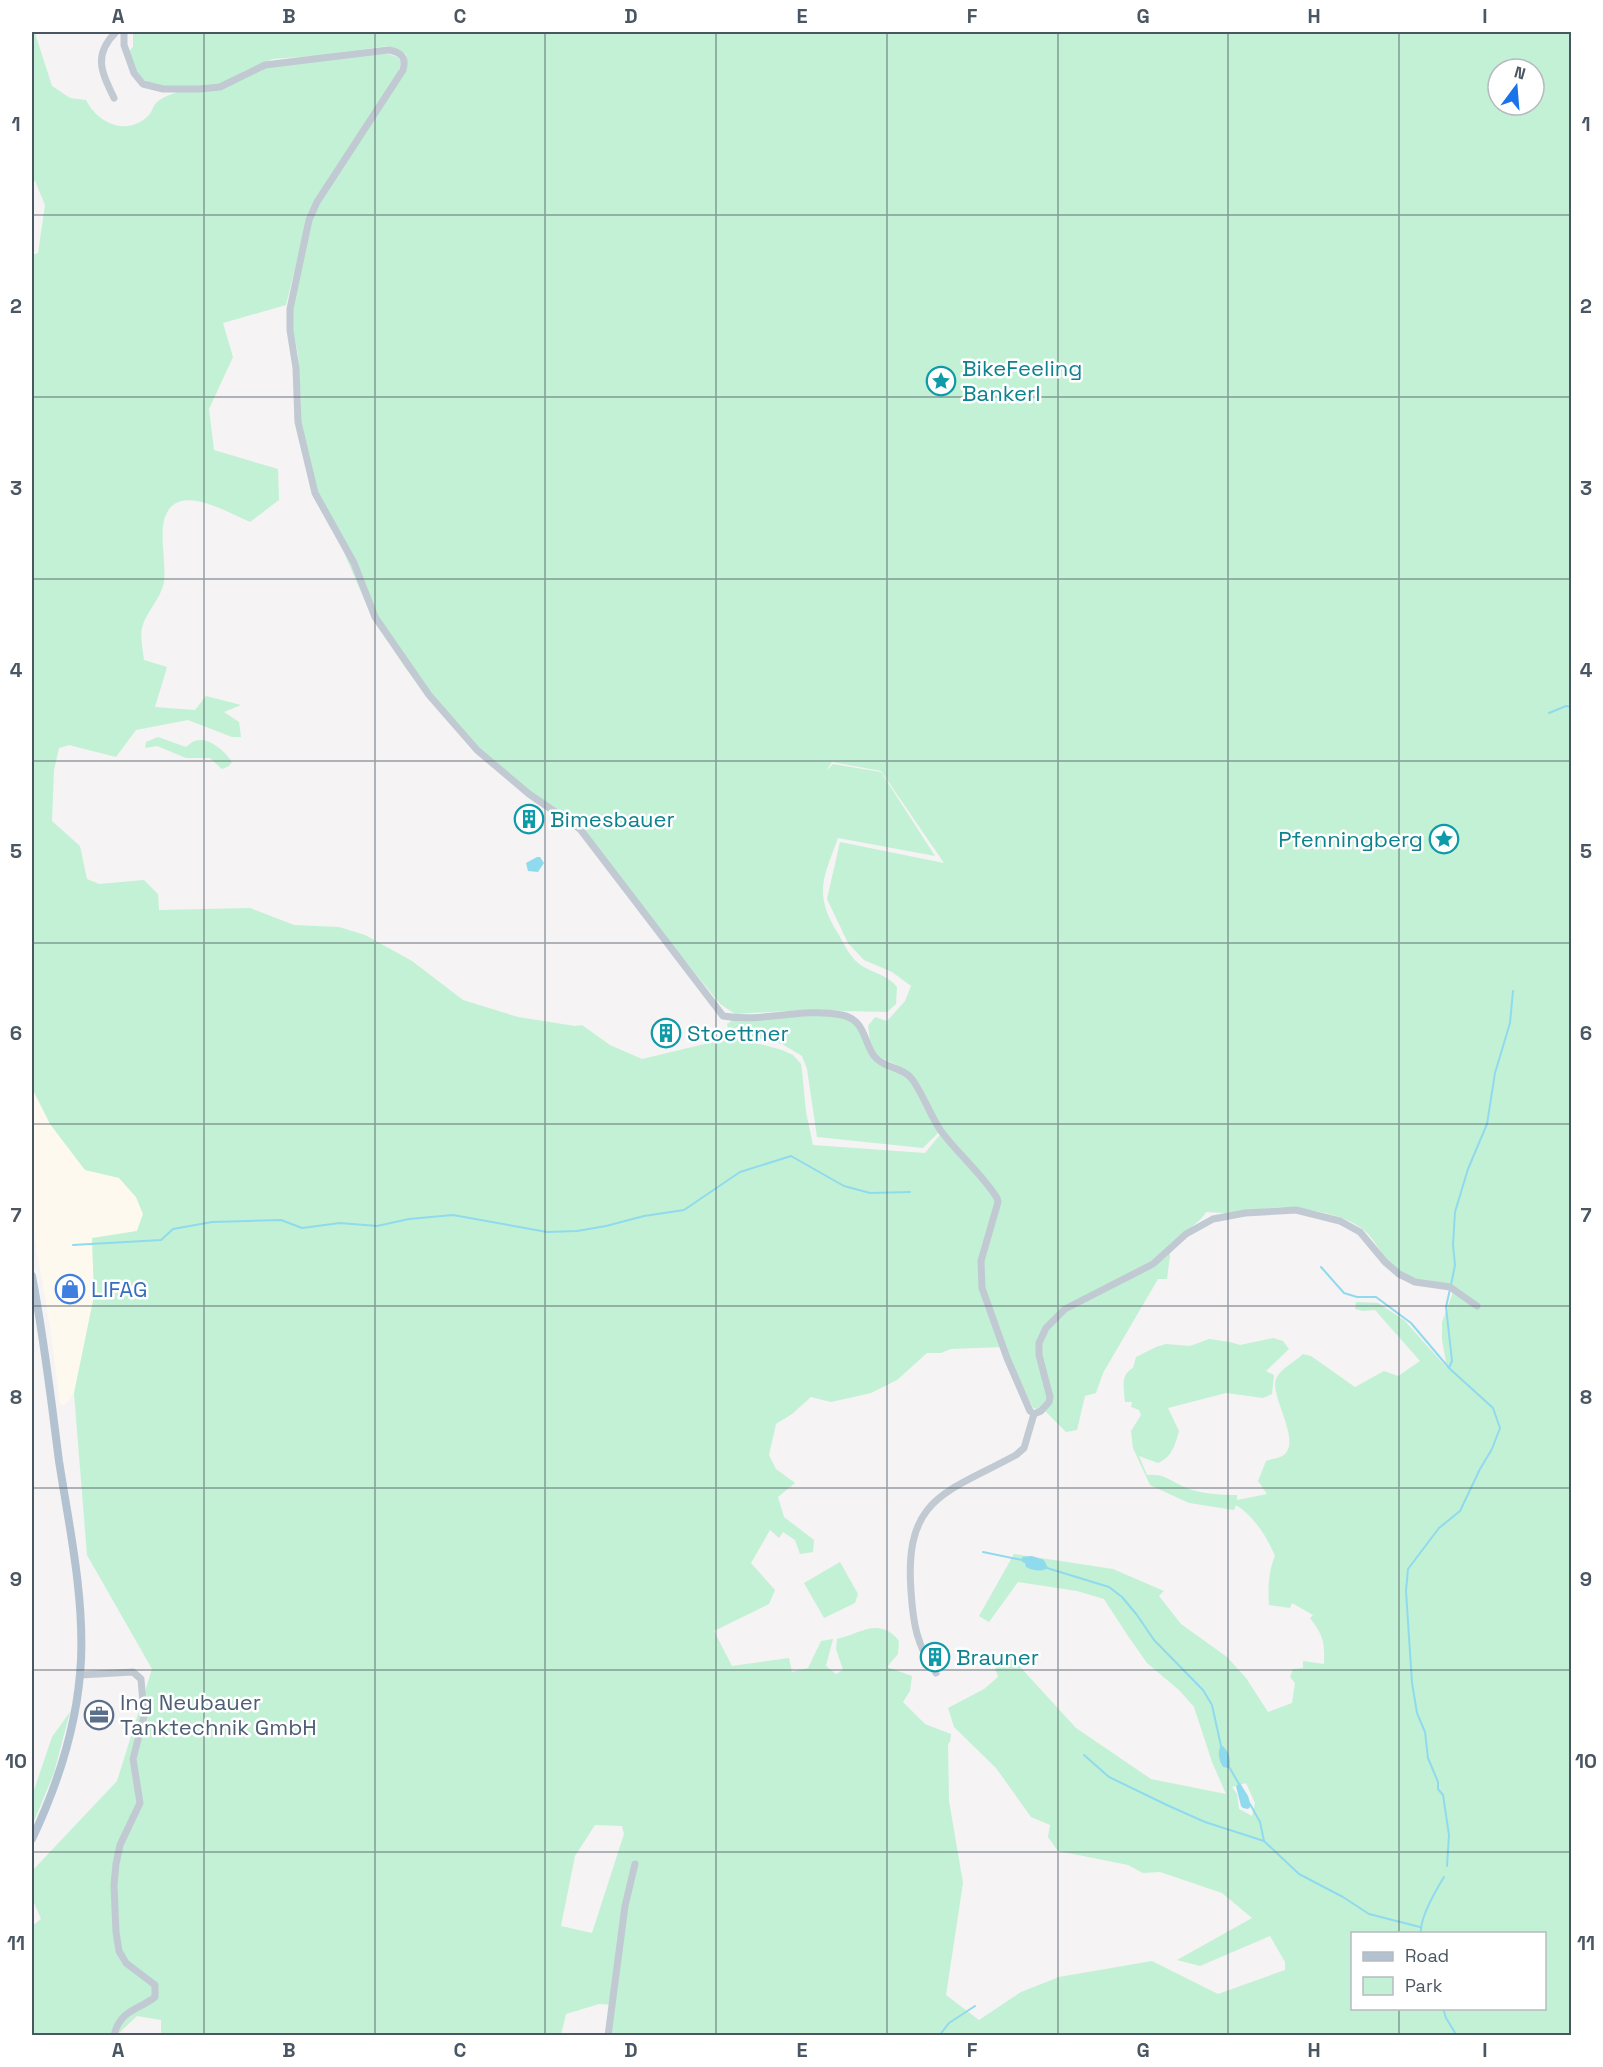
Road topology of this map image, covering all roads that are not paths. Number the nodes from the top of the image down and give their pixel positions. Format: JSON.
{"nodes":[{"id":1,"x":116,"y":32,"type":"edge"},
{"id":2,"x":124,"y":32,"type":"edge"},
{"id":3,"x":114,"y":98,"type":"dead end"},
{"id":4,"x":32,"y":1276,"type":"edge"},
{"id":5,"x":1477,"y":1306,"type":"dead end"},
{"id":6,"x":1034,"y":1414,"type":"junction"},
{"id":7,"x":936,"y":1673,"type":"dead end"},
{"id":8,"x":80,"y":1675,"type":"junction"},
{"id":9,"x":32,"y":1839,"type":"edge"},
{"id":10,"x":635,"y":1864,"type":"dead end"},
{"id":11,"x":114,"y":2036,"type":"edge"},
{"id":12,"x":609,"y":2036,"type":"edge"}],
"edges":[{"from":1,"to":3,"type":"street"},
{"from":2,"to":6,"type":"street"},
{"from":4,"to":8,"type":"main road"},
{"from":5,"to":6,"type":"street"},
{"from":6,"to":7,"type":"street"},
{"from":8,"to":9,"type":"main road"},
{"from":8,"to":11,"type":"street"},
{"from":10,"to":12,"type":"street"}]}
